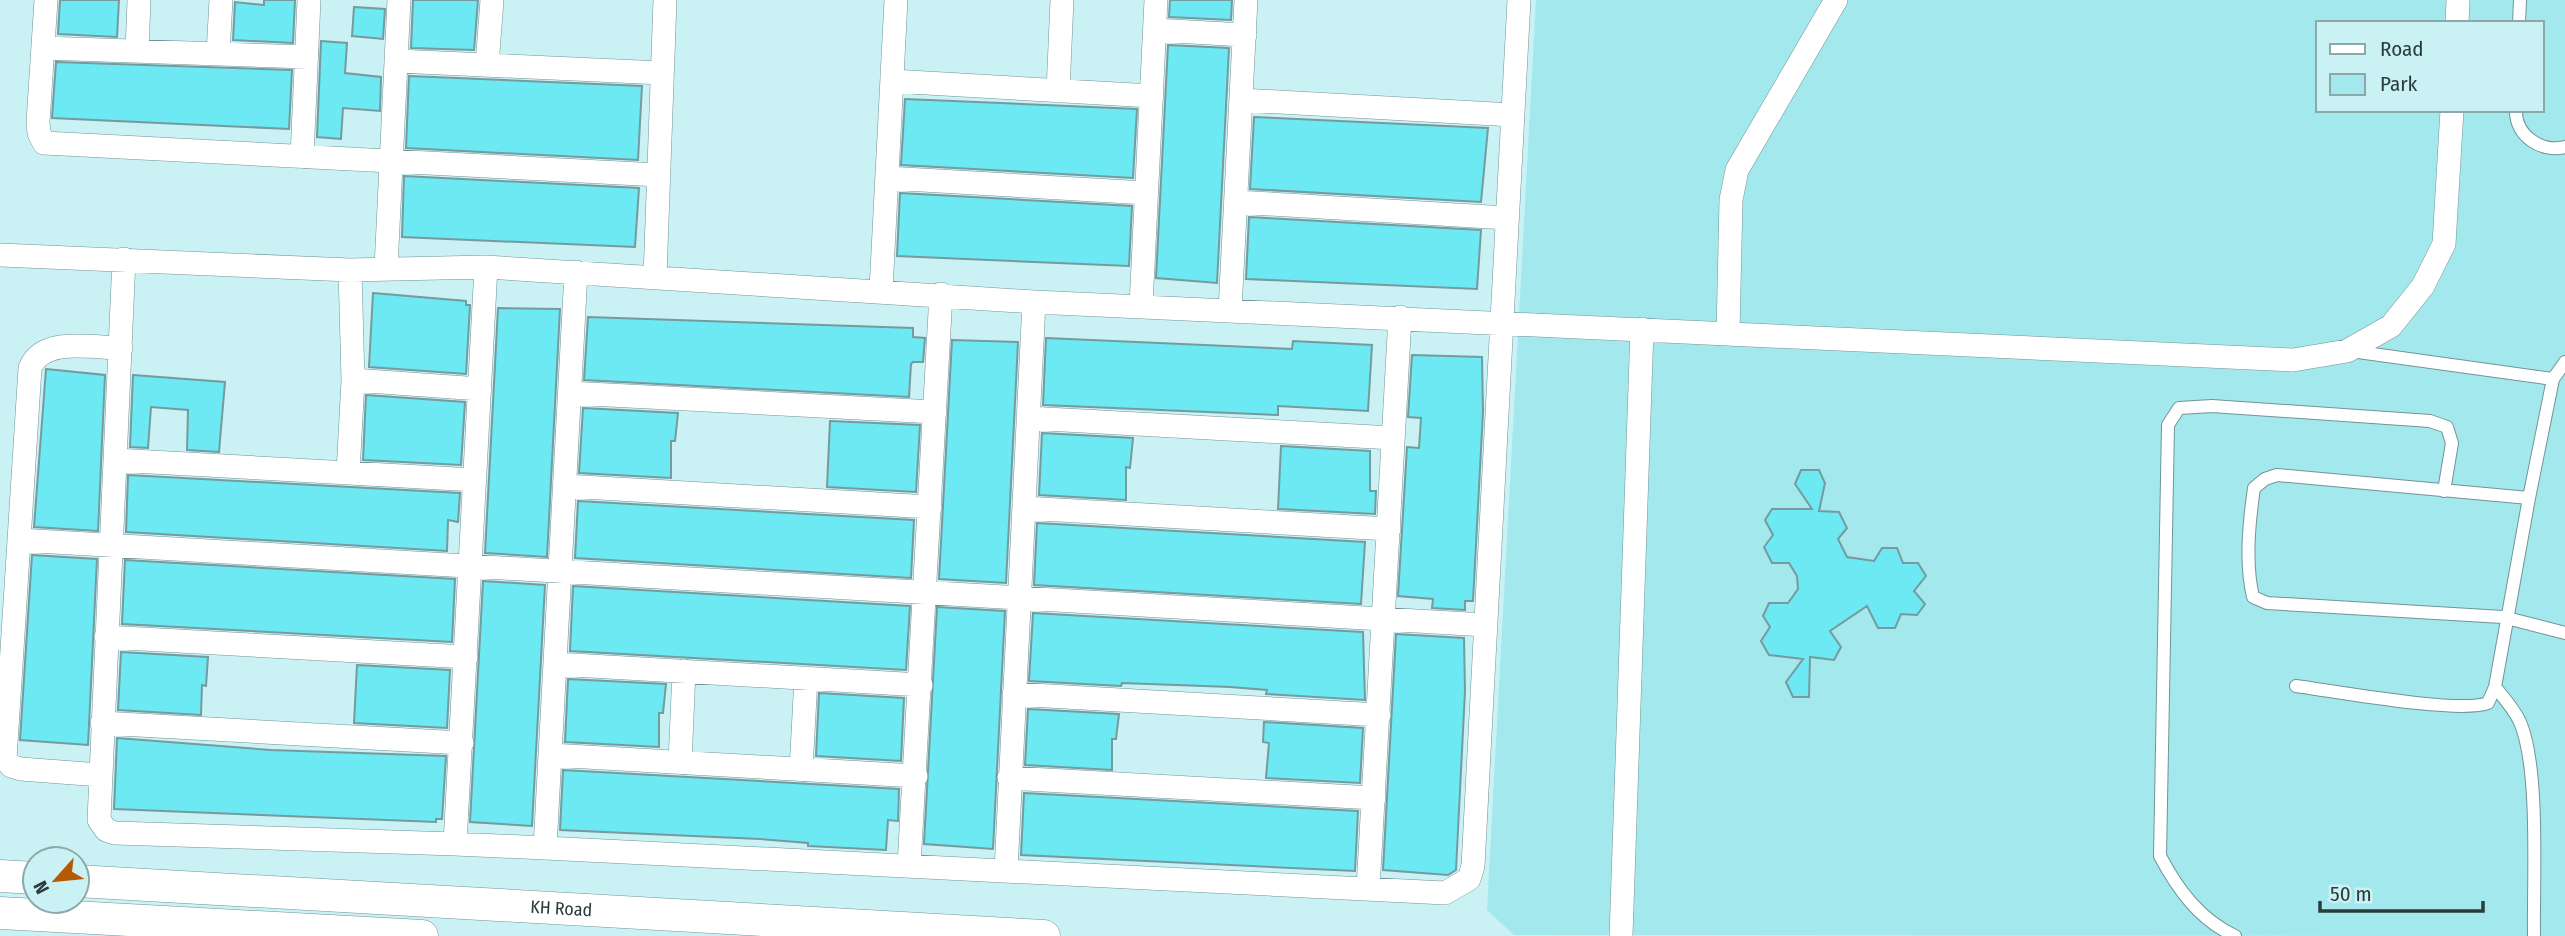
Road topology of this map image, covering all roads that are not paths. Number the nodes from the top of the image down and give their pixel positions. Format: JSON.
{"nodes":[{"id":1,"x":46,"y":0,"type":"edge"},
{"id":2,"x":139,"y":0,"type":"edge"},
{"id":3,"x":221,"y":0,"type":"edge"},
{"id":4,"x":309,"y":0,"type":"edge"},
{"id":5,"x":399,"y":0,"type":"edge"},
{"id":6,"x":492,"y":0,"type":"edge"},
{"id":7,"x":665,"y":0,"type":"edge"},
{"id":8,"x":897,"y":0,"type":"edge"},
{"id":9,"x":1062,"y":0,"type":"edge"},
{"id":10,"x":1156,"y":0,"type":"edge"},
{"id":11,"x":1246,"y":0,"type":"edge"},
{"id":12,"x":1518,"y":0,"type":"edge"},
{"id":13,"x":1836,"y":0,"type":"edge"},
{"id":14,"x":2458,"y":0,"type":"edge"},
{"id":15,"x":2520,"y":0,"type":"edge"},
{"id":16,"x":2457,"y":21,"type":"edge"},
{"id":17,"x":2519,"y":21,"type":"edge"},
{"id":18,"x":1155,"y":30,"type":"junction"},
{"id":19,"x":1245,"y":35,"type":"junction"},
{"id":20,"x":43,"y":48,"type":"junction"},
{"id":21,"x":137,"y":51,"type":"junction"},
{"id":22,"x":218,"y":54,"type":"junction"},
{"id":23,"x":307,"y":57,"type":"junction"},
{"id":24,"x":397,"y":61,"type":"junction"},
{"id":25,"x":487,"y":65,"type":"junction"},
{"id":26,"x":662,"y":73,"type":"junction"},
{"id":27,"x":892,"y":81,"type":"junction"},
{"id":28,"x":1058,"y":91,"type":"junction"},
{"id":29,"x":1152,"y":96,"type":"junction"},
{"id":30,"x":1241,"y":100,"type":"junction"},
{"id":31,"x":2452,"y":112,"type":"edge"},
{"id":32,"x":2516,"y":112,"type":"edge"},
{"id":33,"x":1513,"y":115,"type":"junction"},
{"id":34,"x":2565,"y":147,"type":"edge"},
{"id":35,"x":302,"y":157,"type":"junction"},
{"id":36,"x":392,"y":162,"type":"junction"},
{"id":37,"x":659,"y":174,"type":"junction"},
{"id":38,"x":887,"y":178,"type":"junction"},
{"id":39,"x":1146,"y":193,"type":"junction"},
{"id":40,"x":1236,"y":202,"type":"junction"},
{"id":41,"x":1507,"y":218,"type":"junction"},
{"id":42,"x":0,"y":255,"type":"edge"},
{"id":43,"x":124,"y":259,"type":"junction"},
{"id":44,"x":486,"y":267,"type":"junction"},
{"id":45,"x":386,"y":268,"type":"junction"},
{"id":46,"x":350,"y":270,"type":"junction"},
{"id":47,"x":576,"y":272,"type":"junction"},
{"id":48,"x":655,"y":277,"type":"junction"},
{"id":49,"x":881,"y":290,"type":"junction"},
{"id":50,"x":942,"y":294,"type":"junction"},
{"id":51,"x":1034,"y":302,"type":"junction"},
{"id":52,"x":1140,"y":306,"type":"junction"},
{"id":53,"x":1230,"y":310,"type":"junction"},
{"id":54,"x":1400,"y":317,"type":"junction"},
{"id":55,"x":1502,"y":322,"type":"junction"},
{"id":56,"x":1642,"y":329,"type":"junction"},
{"id":57,"x":1728,"y":333,"type":"junction"},
{"id":58,"x":121,"y":348,"type":"junction"},
{"id":59,"x":2347,"y":351,"type":"junction"},
{"id":60,"x":2565,"y":362,"type":"edge"},
{"id":61,"x":2553,"y":379,"type":"junction"},
{"id":62,"x":353,"y":380,"type":"junction"},
{"id":63,"x":480,"y":388,"type":"junction"},
{"id":64,"x":570,"y":393,"type":"junction"},
{"id":65,"x":935,"y":412,"type":"junction"},
{"id":66,"x":1028,"y":418,"type":"junction"},
{"id":67,"x":1393,"y":439,"type":"junction"},
{"id":68,"x":115,"y":460,"type":"junction"},
{"id":69,"x":348,"y":473,"type":"junction"},
{"id":70,"x":475,"y":480,"type":"junction"},
{"id":71,"x":565,"y":486,"type":"junction"},
{"id":72,"x":2444,"y":491,"type":"junction"},
{"id":73,"x":2529,"y":498,"type":"junction"},
{"id":74,"x":930,"y":506,"type":"junction"},
{"id":75,"x":1024,"y":508,"type":"junction"},
{"id":76,"x":1389,"y":529,"type":"junction"},
{"id":77,"x":19,"y":540,"type":"junction"},
{"id":78,"x":111,"y":546,"type":"junction"},
{"id":79,"x":471,"y":566,"type":"junction"},
{"id":80,"x":561,"y":571,"type":"junction"},
{"id":81,"x":926,"y":593,"type":"junction"},
{"id":82,"x":1019,"y":598,"type":"junction"},
{"id":83,"x":1384,"y":619,"type":"junction"},
{"id":84,"x":2509,"y":619,"type":"junction"},
{"id":85,"x":1486,"y":625,"type":"junction"},
{"id":86,"x":2565,"y":633,"type":"edge"},
{"id":87,"x":106,"y":637,"type":"junction"},
{"id":88,"x":466,"y":657,"type":"junction"},
{"id":89,"x":556,"y":664,"type":"junction"},
{"id":90,"x":684,"y":671,"type":"junction"},
{"id":91,"x":806,"y":678,"type":"junction"},
{"id":92,"x":921,"y":685,"type":"junction"},
{"id":93,"x":2296,"y":686,"type":"dead end"},
{"id":94,"x":2496,"y":687,"type":"junction"},
{"id":95,"x":1014,"y":694,"type":"junction"},
{"id":96,"x":1379,"y":715,"type":"junction"},
{"id":97,"x":102,"y":723,"type":"junction"},
{"id":98,"x":462,"y":743,"type":"junction"},
{"id":99,"x":551,"y":755,"type":"junction"},
{"id":100,"x":680,"y":763,"type":"junction"},
{"id":101,"x":801,"y":770,"type":"junction"},
{"id":102,"x":100,"y":775,"type":"junction"},
{"id":103,"x":916,"y":776,"type":"junction"},
{"id":104,"x":1009,"y":778,"type":"junction"},
{"id":105,"x":1374,"y":798,"type":"junction"},
{"id":106,"x":455,"y":844,"type":"junction"},
{"id":107,"x":545,"y":848,"type":"junction"},
{"id":108,"x":909,"y":866,"type":"junction"},
{"id":109,"x":1006,"y":871,"type":"junction"},
{"id":110,"x":0,"y":876,"type":"edge"},
{"id":111,"x":21,"y":877,"type":"edge"},
{"id":112,"x":91,"y":882,"type":"edge"},
{"id":113,"x":1368,"y":889,"type":"junction"},
{"id":114,"x":0,"y":913,"type":"edge"},
{"id":115,"x":685,"y":927,"type":"edge"},
{"id":116,"x":422,"y":936,"type":"edge"},
{"id":117,"x":1044,"y":936,"type":"edge"},
{"id":118,"x":1621,"y":936,"type":"edge"},
{"id":119,"x":2235,"y":936,"type":"edge"},
{"id":120,"x":2533,"y":936,"type":"edge"}],
"edges":[{"from":1,"to":20,"type":"street"},
{"from":2,"to":21,"type":"street"},
{"from":3,"to":22,"type":"street"},
{"from":4,"to":23,"type":"street"},
{"from":5,"to":24,"type":"street"},
{"from":6,"to":25,"type":"street"},
{"from":7,"to":26,"type":"street"},
{"from":8,"to":27,"type":"street"},
{"from":9,"to":28,"type":"street"},
{"from":10,"to":18,"type":"street"},
{"from":11,"to":19,"type":"street"},
{"from":12,"to":33,"type":"street"},
{"from":13,"to":57,"type":"street"},
{"from":14,"to":16,"type":"street"},
{"from":15,"to":17,"type":"lane"},
{"from":18,"to":19,"type":"street"},
{"from":18,"to":29,"type":"street"},
{"from":19,"to":30,"type":"street"},
{"from":20,"to":21,"type":"street"},
{"from":20,"to":35,"type":"street"},
{"from":21,"to":22,"type":"street"},
{"from":22,"to":23,"type":"street"},
{"from":23,"to":35,"type":"street"},
{"from":24,"to":25,"type":"street"},
{"from":24,"to":36,"type":"street"},
{"from":25,"to":26,"type":"street"},
{"from":26,"to":37,"type":"street"},
{"from":27,"to":28,"type":"street"},
{"from":27,"to":38,"type":"street"},
{"from":28,"to":29,"type":"street"},
{"from":29,"to":39,"type":"street"},
{"from":30,"to":33,"type":"street"},
{"from":30,"to":40,"type":"street"},
{"from":31,"to":59,"type":"street"},
{"from":32,"to":34,"type":"lane"},
{"from":33,"to":41,"type":"street"},
{"from":35,"to":36,"type":"street"},
{"from":36,"to":37,"type":"street"},
{"from":36,"to":45,"type":"street"},
{"from":37,"to":48,"type":"street"},
{"from":38,"to":39,"type":"street"},
{"from":38,"to":49,"type":"street"},
{"from":39,"to":52,"type":"street"},
{"from":40,"to":41,"type":"street"},
{"from":40,"to":53,"type":"street"},
{"from":41,"to":55,"type":"street"},
{"from":42,"to":43,"type":"street"},
{"from":43,"to":46,"type":"street"},
{"from":43,"to":58,"type":"street"},
{"from":44,"to":45,"type":"street"},
{"from":44,"to":47,"type":"street"},
{"from":44,"to":63,"type":"street"},
{"from":45,"to":46,"type":"street"},
{"from":46,"to":62,"type":"street"},
{"from":47,"to":48,"type":"street"},
{"from":47,"to":64,"type":"street"},
{"from":48,"to":49,"type":"street"},
{"from":49,"to":50,"type":"street"},
{"from":50,"to":51,"type":"street"},
{"from":50,"to":65,"type":"street"},
{"from":51,"to":52,"type":"street"},
{"from":51,"to":66,"type":"street"},
{"from":52,"to":53,"type":"street"},
{"from":53,"to":54,"type":"street"},
{"from":54,"to":55,"type":"street"},
{"from":54,"to":67,"type":"street"},
{"from":55,"to":56,"type":"street"},
{"from":55,"to":85,"type":"street"},
{"from":56,"to":57,"type":"street"},
{"from":56,"to":118,"type":"street"},
{"from":57,"to":59,"type":"street"},
{"from":58,"to":68,"type":"street"},
{"from":58,"to":77,"type":"street"},
{"from":59,"to":61,"type":"lane"},
{"from":60,"to":61,"type":"lane"},
{"from":61,"to":73,"type":"lane"},
{"from":62,"to":63,"type":"street"},
{"from":62,"to":69,"type":"street"},
{"from":63,"to":70,"type":"street"},
{"from":64,"to":65,"type":"street"},
{"from":64,"to":71,"type":"street"},
{"from":65,"to":74,"type":"street"},
{"from":66,"to":67,"type":"street"},
{"from":66,"to":75,"type":"street"},
{"from":67,"to":76,"type":"street"},
{"from":68,"to":69,"type":"street"},
{"from":68,"to":78,"type":"street"},
{"from":69,"to":70,"type":"street"},
{"from":70,"to":79,"type":"street"},
{"from":71,"to":74,"type":"street"},
{"from":71,"to":80,"type":"street"},
{"from":72,"to":73,"type":"lane"},
{"from":72,"to":84,"type":"lane"},
{"from":72,"to":119,"type":"lane"},
{"from":73,"to":84,"type":"lane"},
{"from":74,"to":81,"type":"street"},
{"from":75,"to":76,"type":"street"},
{"from":75,"to":82,"type":"street"},
{"from":76,"to":83,"type":"street"},
{"from":77,"to":78,"type":"street"},
{"from":77,"to":102,"type":"street"},
{"from":78,"to":79,"type":"street"},
{"from":78,"to":87,"type":"street"},
{"from":79,"to":80,"type":"street"},
{"from":79,"to":88,"type":"street"},
{"from":80,"to":81,"type":"street"},
{"from":80,"to":89,"type":"street"},
{"from":81,"to":82,"type":"street"},
{"from":81,"to":92,"type":"street"},
{"from":82,"to":83,"type":"street"},
{"from":82,"to":95,"type":"street"},
{"from":83,"to":85,"type":"street"},
{"from":83,"to":96,"type":"street"},
{"from":84,"to":86,"type":"lane"},
{"from":84,"to":94,"type":"lane"},
{"from":85,"to":113,"type":"street"},
{"from":87,"to":88,"type":"street"},
{"from":87,"to":97,"type":"street"},
{"from":88,"to":98,"type":"street"},
{"from":89,"to":90,"type":"street"},
{"from":89,"to":99,"type":"street"},
{"from":90,"to":91,"type":"street"},
{"from":90,"to":100,"type":"street"},
{"from":91,"to":92,"type":"street"},
{"from":91,"to":101,"type":"street"},
{"from":92,"to":103,"type":"street"},
{"from":93,"to":94,"type":"lane"},
{"from":94,"to":120,"type":"lane"},
{"from":95,"to":96,"type":"street"},
{"from":95,"to":104,"type":"street"},
{"from":96,"to":105,"type":"street"},
{"from":97,"to":98,"type":"street"},
{"from":97,"to":102,"type":"street"},
{"from":98,"to":106,"type":"street"},
{"from":99,"to":100,"type":"street"},
{"from":99,"to":107,"type":"street"},
{"from":100,"to":101,"type":"street"},
{"from":101,"to":103,"type":"street"},
{"from":102,"to":106,"type":"street"},
{"from":103,"to":108,"type":"street"},
{"from":104,"to":105,"type":"street"},
{"from":104,"to":109,"type":"street"},
{"from":105,"to":113,"type":"street"},
{"from":106,"to":107,"type":"street"},
{"from":107,"to":108,"type":"street"},
{"from":108,"to":109,"type":"street"},
{"from":109,"to":113,"type":"street"},
{"from":110,"to":111,"type":"main road"},
{"from":112,"to":115,"type":"main road","name":"KH Road"},
{"from":114,"to":116,"type":"main road"},
{"from":115,"to":117,"type":"main road","name":"KH Road"}]}
